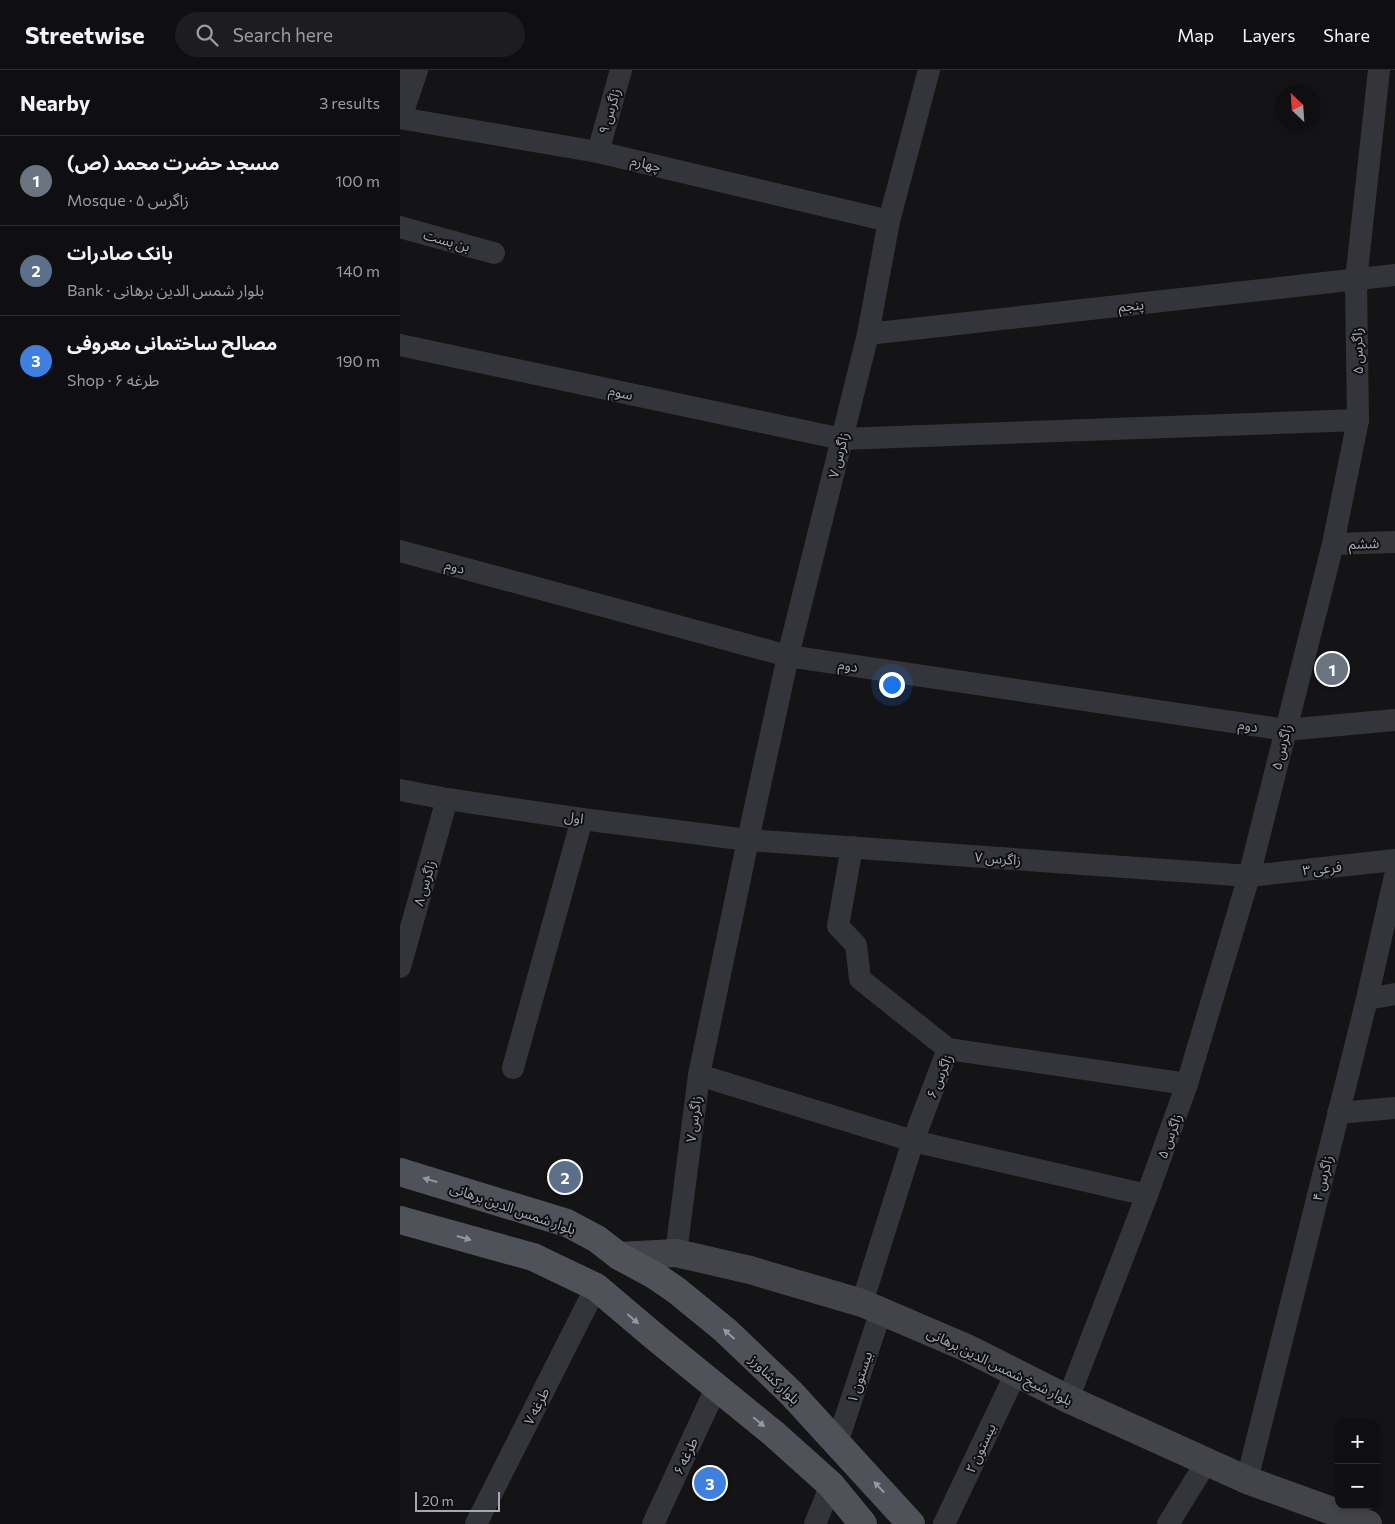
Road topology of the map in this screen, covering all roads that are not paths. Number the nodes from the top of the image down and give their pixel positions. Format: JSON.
{"nodes":[{"id":1,"x":414,"y":70,"type":"edge"},
{"id":2,"x":621,"y":70,"type":"edge"},
{"id":3,"x":928,"y":70,"type":"edge"},
{"id":4,"x":1379,"y":70,"type":"edge"},
{"id":5,"x":400,"y":111,"type":"edge"},
{"id":6,"x":400,"y":118,"type":"edge"},
{"id":7,"x":598,"y":152,"type":"junction"},
{"id":8,"x":889,"y":221,"type":"junction"},
{"id":9,"x":400,"y":227,"type":"edge"},
{"id":10,"x":494,"y":253,"type":"dead end"},
{"id":11,"x":1395,"y":275,"type":"edge"},
{"id":12,"x":1356,"y":280,"type":"junction"},
{"id":13,"x":868,"y":334,"type":"junction"},
{"id":14,"x":400,"y":345,"type":"edge"},
{"id":15,"x":1358,"y":420,"type":"junction"},
{"id":16,"x":842,"y":439,"type":"junction"},
{"id":17,"x":1395,"y":542,"type":"edge"},
{"id":18,"x":1333,"y":544,"type":"junction"},
{"id":19,"x":400,"y":552,"type":"edge"},
{"id":20,"x":788,"y":656,"type":"junction"},
{"id":21,"x":1395,"y":720,"type":"edge"},
{"id":22,"x":1286,"y":730,"type":"junction"},
{"id":23,"x":400,"y":790,"type":"edge"},
{"id":24,"x":448,"y":799,"type":"junction"},
{"id":25,"x":582,"y":819,"type":"junction"},
{"id":26,"x":748,"y":840,"type":"junction"},
{"id":27,"x":852,"y":847,"type":"junction"},
{"id":28,"x":1395,"y":860,"type":"edge"},
{"id":29,"x":1249,"y":876,"type":"junction"},
{"id":30,"x":1395,"y":876,"type":"edge"},
{"id":31,"x":400,"y":967,"type":"edge"},
{"id":32,"x":1395,"y":994,"type":"edge"},
{"id":33,"x":1367,"y":999,"type":"junction"},
{"id":34,"x":948,"y":1049,"type":"junction"},
{"id":35,"x":513,"y":1068,"type":"dead end"},
{"id":36,"x":698,"y":1075,"type":"junction"},
{"id":37,"x":1187,"y":1084,"type":"junction"},
{"id":38,"x":1395,"y":1108,"type":"edge"},
{"id":39,"x":1338,"y":1113,"type":"junction"},
{"id":40,"x":913,"y":1142,"type":"junction"},
{"id":41,"x":400,"y":1172,"type":"edge"},
{"id":42,"x":1147,"y":1195,"type":"junction"},
{"id":43,"x":400,"y":1220,"type":"edge"},
{"id":44,"x":676,"y":1252,"type":"junction"},
{"id":45,"x":619,"y":1256,"type":"junction"},
{"id":46,"x":596,"y":1287,"type":"junction"},
{"id":47,"x":872,"y":1307,"type":"junction"},
{"id":48,"x":1016,"y":1373,"type":"junction"},
{"id":49,"x":716,"y":1388,"type":"junction"},
{"id":50,"x":1068,"y":1399,"type":"junction"},
{"id":51,"x":837,"y":1442,"type":"junction"},
{"id":52,"x":1207,"y":1461,"type":"junction"},
{"id":53,"x":1247,"y":1480,"type":"junction"},
{"id":54,"x":830,"y":1486,"type":"junction"},
{"id":55,"x":1351,"y":1521,"type":"edge"},
{"id":56,"x":476,"y":1524,"type":"edge"},
{"id":57,"x":653,"y":1524,"type":"edge"},
{"id":58,"x":815,"y":1524,"type":"edge"},
{"id":59,"x":863,"y":1524,"type":"edge"},
{"id":60,"x":911,"y":1524,"type":"edge"},
{"id":61,"x":944,"y":1524,"type":"edge"},
{"id":62,"x":1168,"y":1524,"type":"edge"}],
"edges":[{"from":1,"to":5,"type":"street"},
{"from":2,"to":7,"type":"street","name":"زاگرس ۹"},
{"from":3,"to":8,"type":"street","name":"زاگرس ۷"},
{"from":4,"to":12,"type":"street","name":"زاگرس ۵"},
{"from":6,"to":7,"type":"street","name":"چهارم"},
{"from":7,"to":8,"type":"street","name":"چهارم"},
{"from":8,"to":13,"type":"street","name":"زاگرس ۷"},
{"from":9,"to":10,"type":"street","name":"بن بست"},
{"from":11,"to":12,"type":"street","name":"پنجم"},
{"from":12,"to":13,"type":"street","name":"پنجم"},
{"from":12,"to":15,"type":"street","name":"زاگرس ۵"},
{"from":13,"to":16,"type":"street","name":"زاگرس ۷"},
{"from":14,"to":16,"type":"street","name":"سوم"},
{"from":15,"to":16,"type":"street","name":"سوم"},
{"from":15,"to":18,"type":"street","name":"زاگرس ۵"},
{"from":16,"to":20,"type":"street","name":"زاگرس ۷"},
{"from":17,"to":18,"type":"street","name":"ششم"},
{"from":18,"to":22,"type":"street","name":"زاگرس ۵"},
{"from":19,"to":20,"type":"street","name":"دوم"},
{"from":20,"to":22,"type":"street","name":"دوم"},
{"from":20,"to":26,"type":"street","name":"زاگرس ۷"},
{"from":21,"to":22,"type":"street","name":"دوم"},
{"from":22,"to":29,"type":"street","name":"زاگرس ۵"},
{"from":23,"to":24,"type":"street","name":"اول"},
{"from":24,"to":25,"type":"street","name":"اول"},
{"from":24,"to":31,"type":"street","name":"زاگرس ۸"},
{"from":25,"to":26,"type":"street","name":"اول"},
{"from":25,"to":35,"type":"street"},
{"from":26,"to":27,"type":"street","name":"زاگرس ۷"},
{"from":26,"to":36,"type":"street","name":"زاگرس ۷"},
{"from":27,"to":29,"type":"street","name":"زاگرس ۷"},
{"from":27,"to":34,"type":"street"},
{"from":28,"to":29,"type":"street","name":"فرعی ۳"},
{"from":29,"to":37,"type":"street","name":"زاگرس ۵"},
{"from":30,"to":33,"type":"street","name":"۴ زاگرس"},
{"from":32,"to":33,"type":"street"},
{"from":33,"to":39,"type":"street","name":"۴ زاگرس"},
{"from":34,"to":37,"type":"street","name":"زاگرس ۶"},
{"from":34,"to":40,"type":"street","name":"زاگرس ۶"},
{"from":36,"to":40,"type":"street"},
{"from":36,"to":44,"type":"street","name":"زاگرس ۷"},
{"from":37,"to":42,"type":"street","name":"زاگرس ۵"},
{"from":38,"to":39,"type":"street"},
{"from":39,"to":53,"type":"street","name":"۴ زاگرس"},
{"from":40,"to":42,"type":"street"},
{"from":40,"to":47,"type":"street","name":"زاگرس ۶"},
{"from":45,"to":41,"type":"main road","name":"بلوار شمس الدین برهانی","one_way":true},
{"from":42,"to":50,"type":"street","name":"زاگرس ۵"},
{"from":43,"to":46,"type":"main road","one_way":true},
{"from":44,"to":45,"type":"main road","name":"بلوار شیخ شمس الدین برهانی"},
{"from":44,"to":47,"type":"main road","name":"بلوار شیخ شمس الدین برهانی"},
{"from":51,"to":45,"type":"main road","name":"بلوار کشاورز","one_way":true},
{"from":46,"to":49,"type":"main road","one_way":true},
{"from":46,"to":56,"type":"street","name":"طرغه ۷"},
{"from":47,"to":48,"type":"main road","name":"بلوار شیخ شمس الدین برهانی"},
{"from":47,"to":51,"type":"street","name":"بیستون ۱"},
{"from":48,"to":50,"type":"main road","name":"بلوار شیخ شمس الدین برهانی"},
{"from":48,"to":61,"type":"street","name":"بیستون ۲"},
{"from":49,"to":54,"type":"main road","one_way":true},
{"from":49,"to":57,"type":"street","name":"طرغه ۶"},
{"from":50,"to":52,"type":"main road","name":"بلوار شیخ شمس الدین برهانی"},
{"from":60,"to":51,"type":"main road","name":"بلوار کشاورز","one_way":true},
{"from":52,"to":53,"type":"main road","name":"بلوار شیخ شمس الدین برهانی"},
{"from":52,"to":62,"type":"street"},
{"from":53,"to":55,"type":"main road","name":"بلوار شیخ شمس الدین برهانی"},
{"from":54,"to":58,"type":"street"},
{"from":54,"to":59,"type":"main road"}]}
